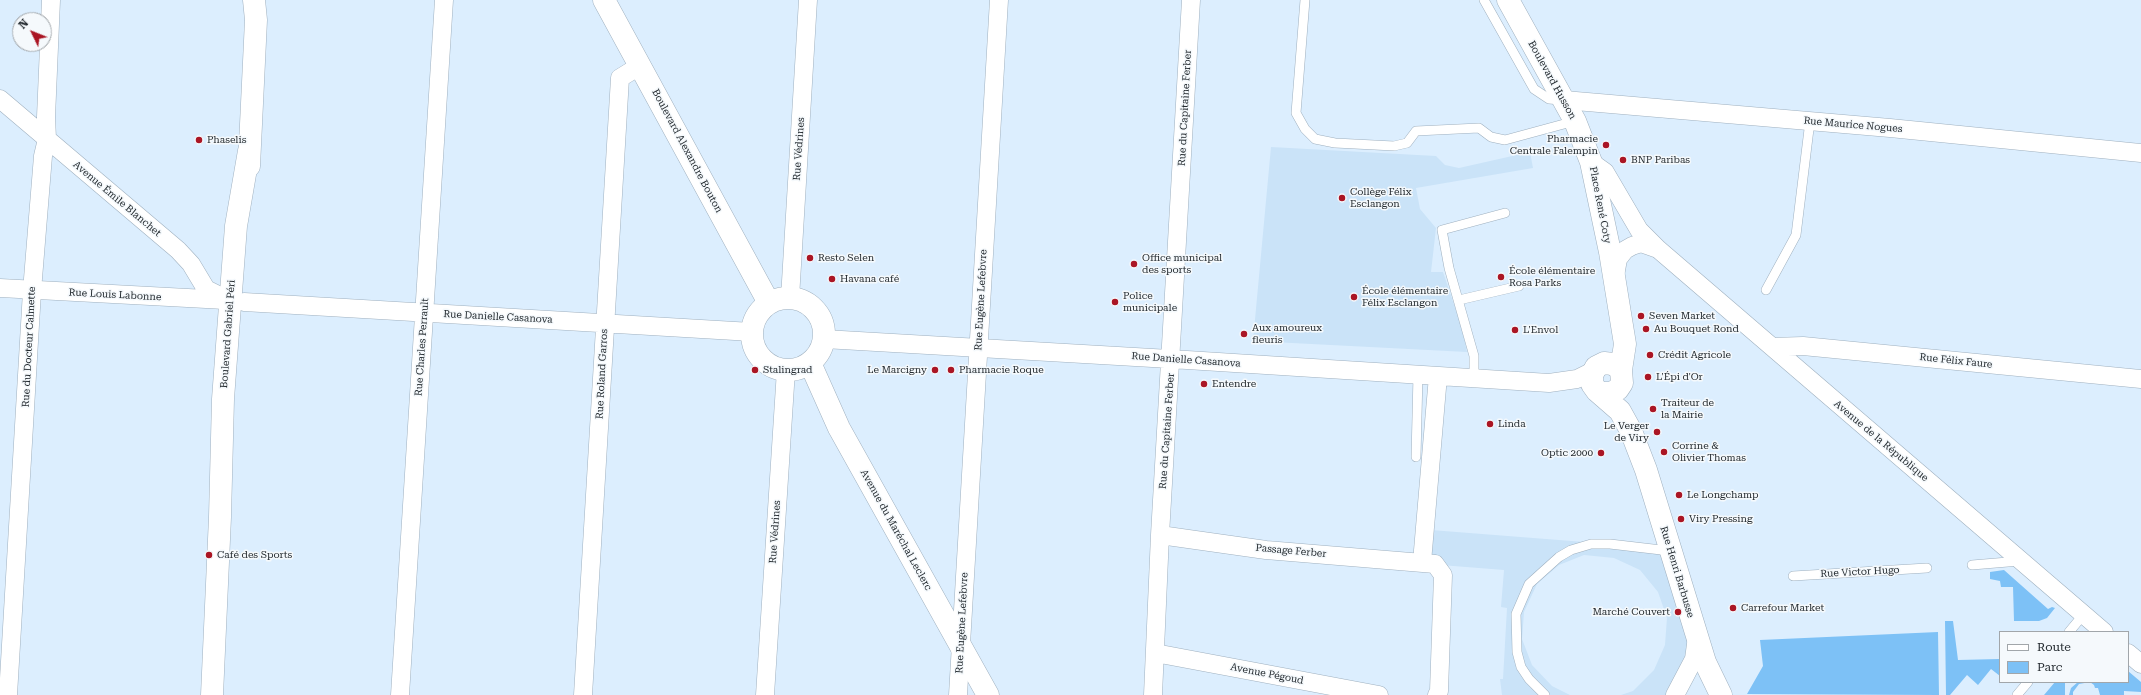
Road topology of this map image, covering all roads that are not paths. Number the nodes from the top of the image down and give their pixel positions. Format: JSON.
{"nodes":[{"id":1,"x":51,"y":0,"type":"edge"},
{"id":2,"x":254,"y":0,"type":"edge"},
{"id":3,"x":444,"y":0,"type":"edge"},
{"id":4,"x":808,"y":0,"type":"edge"},
{"id":5,"x":999,"y":0,"type":"edge"},
{"id":6,"x":1191,"y":0,"type":"edge"},
{"id":7,"x":1305,"y":0,"type":"edge"},
{"id":8,"x":1484,"y":0,"type":"edge"},
{"id":9,"x":1508,"y":0,"type":"edge"},
{"id":10,"x":607,"y":1,"type":"edge"},
{"id":11,"x":641,"y":65,"type":"junction"},
{"id":12,"x":0,"y":99,"type":"edge"},
{"id":13,"x":1564,"y":100,"type":"junction"},
{"id":14,"x":1575,"y":121,"type":"junction"},
{"id":15,"x":1810,"y":121,"type":"junction"},
{"id":16,"x":47,"y":139,"type":"junction"},
{"id":17,"x":2141,"y":153,"type":"edge"},
{"id":18,"x":1592,"y":162,"type":"junction"},
{"id":19,"x":1505,"y":213,"type":"dead end"},
{"id":20,"x":1658,"y":249,"type":"junction"},
{"id":21,"x":1614,"y":281,"type":"junction"},
{"id":22,"x":1519,"y":286,"type":"dead end"},
{"id":23,"x":0,"y":288,"type":"edge"},
{"id":24,"x":1766,"y":290,"type":"dead end"},
{"id":25,"x":32,"y":291,"type":"junction"},
{"id":26,"x":790,"y":298,"type":"junction"},
{"id":27,"x":1459,"y":300,"type":"junction"},
{"id":28,"x":237,"y":301,"type":"junction"},
{"id":29,"x":769,"y":303,"type":"junction"},
{"id":30,"x":424,"y":313,"type":"junction"},
{"id":31,"x":605,"y":324,"type":"junction"},
{"id":32,"x":752,"y":332,"type":"junction"},
{"id":33,"x":824,"y":339,"type":"junction"},
{"id":34,"x":1772,"y":347,"type":"junction"},
{"id":35,"x":978,"y":348,"type":"junction"},
{"id":36,"x":1171,"y":359,"type":"junction"},
{"id":37,"x":810,"y":362,"type":"junction"},
{"id":38,"x":786,"y":370,"type":"junction"},
{"id":39,"x":1418,"y":375,"type":"junction"},
{"id":40,"x":1438,"y":376,"type":"junction"},
{"id":41,"x":1474,"y":379,"type":"junction"},
{"id":42,"x":1605,"y":380,"type":"junction"},
{"id":43,"x":2141,"y":380,"type":"edge"},
{"id":44,"x":1416,"y":456,"type":"dead end"},
{"id":45,"x":1160,"y":535,"type":"junction"},
{"id":46,"x":1670,"y":551,"type":"junction"},
{"id":47,"x":2021,"y":560,"type":"junction"},
{"id":48,"x":1422,"y":562,"type":"junction"},
{"id":49,"x":1972,"y":565,"type":"dead end"},
{"id":50,"x":1927,"y":568,"type":"dead end"},
{"id":51,"x":1793,"y":576,"type":"dead end"},
{"id":52,"x":2084,"y":614,"type":"junction"},
{"id":53,"x":2070,"y":631,"type":"edge"},
{"id":54,"x":2103,"y":631,"type":"edge"},
{"id":55,"x":1696,"y":637,"type":"junction"},
{"id":56,"x":961,"y":645,"type":"junction"},
{"id":57,"x":1155,"y":653,"type":"junction"},
{"id":58,"x":2129,"y":654,"type":"edge"},
{"id":59,"x":2141,"y":664,"type":"edge"},
{"id":60,"x":2027,"y":683,"type":"edge"},
{"id":61,"x":8,"y":695,"type":"edge"},
{"id":62,"x":212,"y":695,"type":"edge"},
{"id":63,"x":400,"y":695,"type":"edge"},
{"id":64,"x":583,"y":695,"type":"edge"},
{"id":65,"x":765,"y":695,"type":"edge"},
{"id":66,"x":958,"y":695,"type":"edge"},
{"id":67,"x":988,"y":695,"type":"edge"},
{"id":68,"x":1153,"y":695,"type":"edge"},
{"id":69,"x":1379,"y":695,"type":"edge"},
{"id":70,"x":1436,"y":695,"type":"edge"},
{"id":71,"x":1545,"y":695,"type":"edge"},
{"id":72,"x":1675,"y":695,"type":"edge"},
{"id":73,"x":1721,"y":695,"type":"edge"},
{"id":74,"x":2017,"y":695,"type":"edge"}],
"edges":[{"from":1,"to":16,"type":"street","name":"Rue du Docteur Calmette"},
{"from":2,"to":28,"type":"street","name":"Boulevard Gabriel Péri"},
{"from":3,"to":30,"type":"street","name":"Rue Charles Perrault"},
{"from":4,"to":26,"type":"street","name":"Rue Védrines"},
{"from":5,"to":35,"type":"street","name":"Rue Eugène Lefebvre"},
{"from":6,"to":36,"type":"street","name":"Rue du Capitaine Ferber"},
{"from":7,"to":14,"type":"lane"},
{"from":8,"to":13,"type":"lane"},
{"from":9,"to":13,"type":"street","name":"Boulevard Husson"},
{"from":10,"to":11,"type":"street","name":"Boulevard Alexandre Bouton"},
{"from":11,"to":29,"type":"street","name":"Boulevard Alexandre Bouton"},
{"from":11,"to":31,"type":"street","name":"Rue Roland Garros"},
{"from":12,"to":16,"type":"street","name":"Avenue Émile Blanchet"},
{"from":13,"to":14,"type":"street","name":"Boulevard Husson"},
{"from":13,"to":15,"type":"street","name":"Rue Maurice Nogues"},
{"from":14,"to":18,"type":"street","name":"Boulevard Husson"},
{"from":15,"to":17,"type":"street","name":"Rue Maurice Nogues"},
{"from":15,"to":24,"type":"lane"},
{"from":16,"to":25,"type":"street","name":"Rue du Docteur Calmette"},
{"from":16,"to":28,"type":"street","name":"Avenue Émile Blanchet"},
{"from":18,"to":20,"type":"street","name":"Place René Coty"},
{"from":18,"to":21,"type":"street","name":"Place René Coty"},
{"from":19,"to":27,"type":"lane"},
{"from":20,"to":21,"type":"street"},
{"from":20,"to":34,"type":"street","name":"Avenue de la République"},
{"from":21,"to":42,"type":"street","name":"Place René Coty"},
{"from":22,"to":27,"type":"lane"},
{"from":23,"to":25,"type":"street","name":"Rue Louis Labonne"},
{"from":25,"to":28,"type":"street","name":"Rue Louis Labonne"},
{"from":25,"to":61,"type":"street","name":"Rue du Docteur Calmette"},
{"from":26,"to":29,"type":"street"},
{"from":26,"to":33,"type":"street"},
{"from":27,"to":41,"type":"lane"},
{"from":28,"to":30,"type":"street","name":"Rue Danielle Casanova"},
{"from":28,"to":62,"type":"street","name":"Boulevard Gabriel Péri"},
{"from":29,"to":32,"type":"street"},
{"from":30,"to":31,"type":"street","name":"Rue Danielle Casanova"},
{"from":30,"to":63,"type":"street","name":"Rue Charles Perrault"},
{"from":31,"to":32,"type":"street","name":"Rue Danielle Casanova"},
{"from":31,"to":64,"type":"street","name":"Rue Roland Garros"},
{"from":32,"to":38,"type":"street"},
{"from":33,"to":35,"type":"street","name":"Rue Danielle Casanova"},
{"from":33,"to":37,"type":"street"},
{"from":34,"to":43,"type":"street","name":"Rue Félix Faure"},
{"from":34,"to":47,"type":"street","name":"Avenue de la République"},
{"from":35,"to":36,"type":"street","name":"Rue Danielle Casanova"},
{"from":35,"to":56,"type":"street","name":"Rue Eugène Lefebvre"},
{"from":36,"to":39,"type":"street","name":"Rue Danielle Casanova"},
{"from":36,"to":45,"type":"street","name":"Rue du Capitaine Ferber"},
{"from":37,"to":38,"type":"street"},
{"from":37,"to":56,"type":"street","name":"Avenue du Maréchal Leclerc"},
{"from":38,"to":65,"type":"street","name":"Rue Védrines"},
{"from":39,"to":40,"type":"street","name":"Rue Danielle Casanova"},
{"from":39,"to":44,"type":"lane"},
{"from":40,"to":41,"type":"street","name":"Rue Danielle Casanova"},
{"from":40,"to":48,"type":"street"},
{"from":41,"to":42,"type":"street","name":"Rue Danielle Casanova"},
{"from":42,"to":46,"type":"street","name":"Rue Henri Barbusse"},
{"from":45,"to":48,"type":"street","name":"Passage Ferber"},
{"from":45,"to":57,"type":"street","name":"Rue du Capitaine Ferber"},
{"from":46,"to":55,"type":"street","name":"Rue Henri Barbusse"},
{"from":46,"to":71,"type":"lane"},
{"from":47,"to":49,"type":"lane"},
{"from":47,"to":52,"type":"street","name":"Avenue de la République"},
{"from":48,"to":70,"type":"street"},
{"from":50,"to":51,"type":"lane","name":"Rue Victor Hugo"},
{"from":52,"to":53,"type":"lane"},
{"from":52,"to":54,"type":"street","name":"Avenue de la République"},
{"from":55,"to":72,"type":"street"},
{"from":55,"to":73,"type":"street","name":"Rue Henri Barbusse"},
{"from":56,"to":66,"type":"street","name":"Rue Eugène Lefebvre"},
{"from":56,"to":67,"type":"street","name":"Avenue du Maréchal Leclerc"},
{"from":57,"to":68,"type":"street","name":"Rue du Capitaine Ferber"},
{"from":57,"to":69,"type":"street","name":"Avenue Pégoud"},
{"from":58,"to":59,"type":"street"},
{"from":60,"to":74,"type":"lane"}]}
